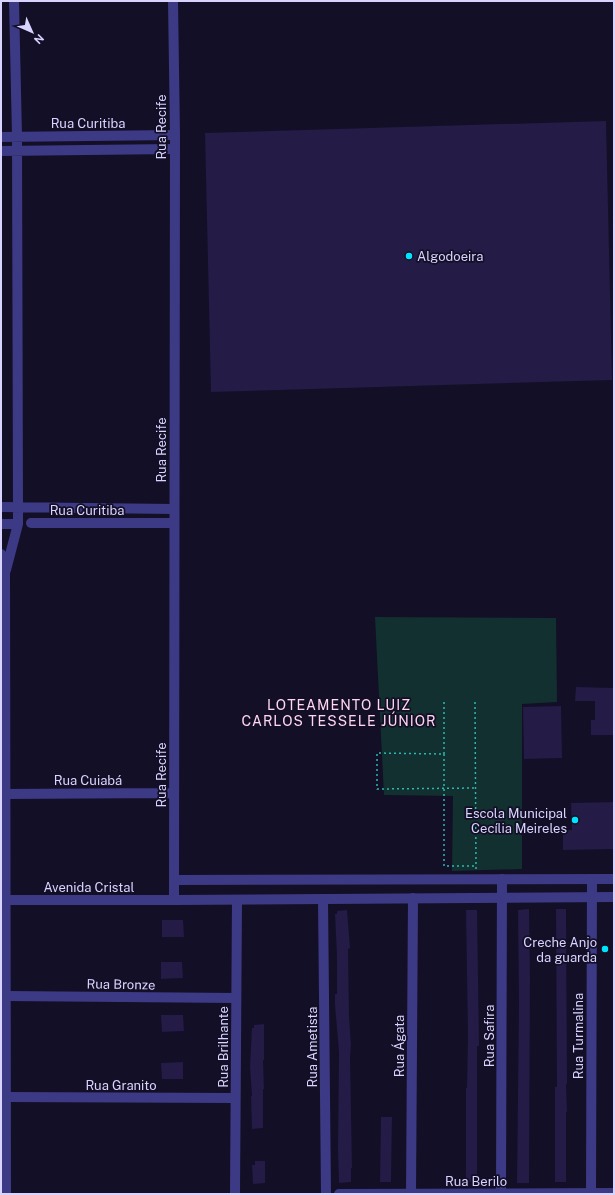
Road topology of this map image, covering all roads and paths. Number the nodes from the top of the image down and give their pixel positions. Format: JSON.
{"nodes":[{"id":1,"x":14,"y":1,"type":"edge"},
{"id":2,"x":173,"y":1,"type":"edge"},
{"id":3,"x":175,"y":135,"type":"junction"},
{"id":4,"x":17,"y":136,"type":"junction"},
{"id":5,"x":1,"y":137,"type":"edge"},
{"id":6,"x":174,"y":149,"type":"junction"},
{"id":7,"x":16,"y":150,"type":"junction"},
{"id":8,"x":1,"y":151,"type":"edge"},
{"id":9,"x":1,"y":507,"type":"edge"},
{"id":10,"x":18,"y":508,"type":"junction"},
{"id":11,"x":174,"y":509,"type":"junction"},
{"id":12,"x":174,"y":523,"type":"junction"},
{"id":13,"x":1,"y":524,"type":"edge"},
{"id":14,"x":18,"y":524,"type":"junction"},
{"id":15,"x":1,"y":554,"type":"edge"},
{"id":16,"x":5,"y":572,"type":"junction"},
{"id":17,"x":444,"y":702,"type":"dead end"},
{"id":18,"x":475,"y":702,"type":"dead end"},
{"id":19,"x":444,"y":754,"type":"junction"},
{"id":20,"x":476,"y":788,"type":"junction"},
{"id":21,"x":444,"y":789,"type":"junction"},
{"id":22,"x":174,"y":793,"type":"junction"},
{"id":23,"x":3,"y":794,"type":"edge"},
{"id":24,"x":476,"y":866,"type":"junction"},
{"id":25,"x":476,"y":879,"type":"junction"},
{"id":26,"x":502,"y":879,"type":"junction"},
{"id":27,"x":592,"y":879,"type":"junction"},
{"id":28,"x":614,"y":879,"type":"edge"},
{"id":29,"x":175,"y":880,"type":"junction"},
{"id":30,"x":591,"y":897,"type":"junction"},
{"id":31,"x":614,"y":897,"type":"edge"},
{"id":32,"x":413,"y":898,"type":"junction"},
{"id":33,"x":503,"y":898,"type":"junction"},
{"id":34,"x":323,"y":899,"type":"junction"},
{"id":35,"x":5,"y":900,"type":"junction"},
{"id":36,"x":174,"y":900,"type":"junction"},
{"id":37,"x":237,"y":900,"type":"junction"},
{"id":38,"x":6,"y":996,"type":"junction"},
{"id":39,"x":236,"y":998,"type":"junction"},
{"id":40,"x":6,"y":1097,"type":"junction"},
{"id":41,"x":235,"y":1098,"type":"junction"},
{"id":42,"x":3,"y":1168,"type":"edge"},
{"id":43,"x":614,"y":1193,"type":"edge"},
{"id":44,"x":6,"y":1194,"type":"edge"},
{"id":45,"x":235,"y":1194,"type":"edge"},
{"id":46,"x":326,"y":1194,"type":"edge"},
{"id":47,"x":339,"y":1194,"type":"edge"},
{"id":48,"x":411,"y":1194,"type":"edge"},
{"id":49,"x":501,"y":1194,"type":"edge"},
{"id":50,"x":591,"y":1194,"type":"edge"}],
"edges":[{"from":1,"to":4,"type":"street"},
{"from":2,"to":3,"type":"street","name":"Rua Recife"},
{"from":3,"to":4,"type":"street","name":"Rua Curitiba"},
{"from":3,"to":6,"type":"street","name":"Rua Recife"},
{"from":4,"to":5,"type":"street","name":"Rua Curitiba"},
{"from":4,"to":7,"type":"street"},
{"from":6,"to":7,"type":"street","name":"Rua Curitiba"},
{"from":6,"to":11,"type":"street","name":"Rua Recife"},
{"from":7,"to":8,"type":"street","name":"Rua Curitiba"},
{"from":7,"to":10,"type":"street"},
{"from":9,"to":10,"type":"street","name":"Rua Curitiba"},
{"from":10,"to":11,"type":"street","name":"Rua Curitiba"},
{"from":10,"to":14,"type":"street"},
{"from":11,"to":12,"type":"street","name":"Rua Recife"},
{"from":12,"to":14,"type":"street","name":"Rua Curitiba"},
{"from":12,"to":22,"type":"street","name":"Rua Recife"},
{"from":13,"to":14,"type":"street","name":"Rua Curitiba"},
{"from":14,"to":16,"type":"street"},
{"from":15,"to":16,"type":"street"},
{"from":16,"to":23,"type":"street"},
{"from":17,"to":19,"type":"path"},
{"from":18,"to":20,"type":"path"},
{"from":19,"to":21,"type":"path"},
{"from":19,"to":21,"type":"path"},
{"from":20,"to":21,"type":"path"},
{"from":20,"to":24,"type":"path"},
{"from":21,"to":24,"type":"path"},
{"from":22,"to":23,"type":"street","name":"Rua Cuiabá"},
{"from":22,"to":29,"type":"street","name":"Rua Recife"},
{"from":23,"to":35,"type":"street"},
{"from":24,"to":25,"type":"path"},
{"from":25,"to":26,"type":"street"},
{"from":25,"to":29,"type":"street"},
{"from":26,"to":27,"type":"street"},
{"from":26,"to":33,"type":"street","name":"Rua Safira"},
{"from":27,"to":28,"type":"street"},
{"from":27,"to":30,"type":"street","name":"Rua Turmalina"},
{"from":29,"to":36,"type":"street","name":"Rua Recife"},
{"from":30,"to":31,"type":"street","name":"Avenida Cristal"},
{"from":30,"to":33,"type":"street","name":"Avenida Cristal"},
{"from":30,"to":50,"type":"street","name":"Rua Turmalina"},
{"from":32,"to":33,"type":"street","name":"Avenida Cristal"},
{"from":32,"to":34,"type":"street","name":"Avenida Cristal"},
{"from":32,"to":48,"type":"street","name":"Rua Ágata"},
{"from":33,"to":49,"type":"street","name":"Rua Safira"},
{"from":34,"to":37,"type":"street","name":"Avenida Cristal"},
{"from":34,"to":46,"type":"street","name":"Rua Ametista"},
{"from":35,"to":36,"type":"street","name":"Avenida Cristal"},
{"from":35,"to":38,"type":"street"},
{"from":36,"to":37,"type":"street","name":"Avenida Cristal"},
{"from":37,"to":39,"type":"street","name":"Rua Brilhante"},
{"from":38,"to":39,"type":"street","name":"Rua Bronze"},
{"from":38,"to":40,"type":"street"},
{"from":39,"to":41,"type":"street","name":"Rua Brilhante"},
{"from":40,"to":41,"type":"street","name":"Rua Granito"},
{"from":40,"to":42,"type":"street"},
{"from":41,"to":45,"type":"street","name":"Rua Brilhante"},
{"from":42,"to":44,"type":"street"},
{"from":43,"to":50,"type":"street","name":"Rua Berilo"},
{"from":47,"to":48,"type":"street","name":"Rua Berilo"},
{"from":48,"to":49,"type":"street","name":"Rua Berilo"},
{"from":49,"to":50,"type":"street","name":"Rua Berilo"}]}
